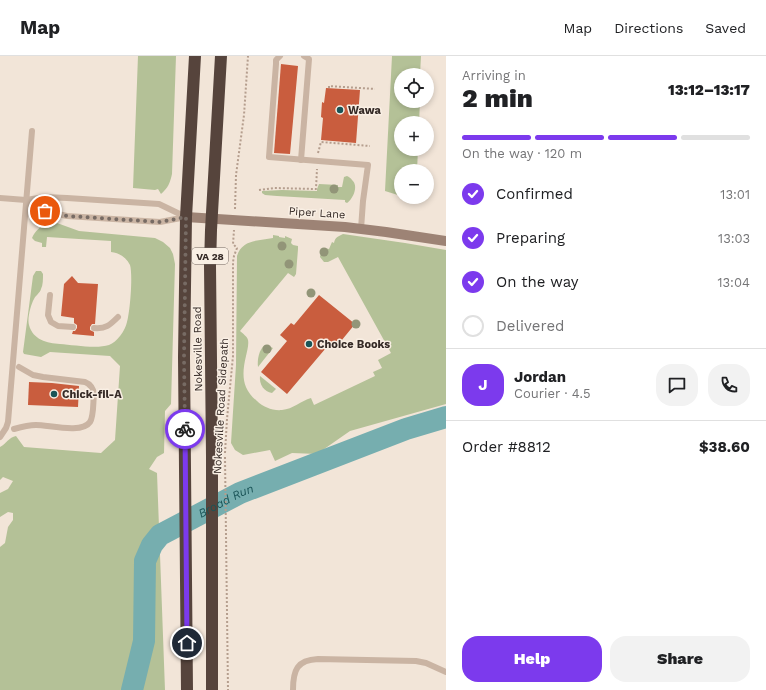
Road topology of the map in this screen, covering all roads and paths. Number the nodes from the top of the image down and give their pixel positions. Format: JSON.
{"nodes":[{"id":1,"x":195,"y":56,"type":"edge"},
{"id":2,"x":221,"y":56,"type":"edge"},
{"id":3,"x":248,"y":56,"type":"edge"},
{"id":4,"x":280,"y":56,"type":"edge"},
{"id":5,"x":304,"y":56,"type":"edge"},
{"id":6,"x":329,"y":88,"type":"dead end"},
{"id":7,"x":375,"y":89,"type":"dead end"},
{"id":8,"x":32,"y":131,"type":"dead end"},
{"id":9,"x":370,"y":146,"type":"dead end"},
{"id":10,"x":318,"y":156,"type":"dead end"},
{"id":11,"x":301,"y":160,"type":"junction"},
{"id":12,"x":316,"y":184,"type":"dead end"},
{"id":13,"x":259,"y":190,"type":"dead end"},
{"id":14,"x":235,"y":194,"type":"dead end"},
{"id":15,"x":0,"y":198,"type":"edge"},
{"id":16,"x":26,"y":200,"type":"junction"},
{"id":17,"x":186,"y":217,"type":"junction"},
{"id":18,"x":211,"y":219,"type":"junction"},
{"id":19,"x":361,"y":229,"type":"junction"},
{"id":20,"x":446,"y":241,"type":"edge"},
{"id":21,"x":233,"y":244,"type":"dead end"},
{"id":22,"x":50,"y":295,"type":"dead end"},
{"id":23,"x":118,"y":317,"type":"dead end"},
{"id":24,"x":73,"y":326,"type":"dead end"},
{"id":25,"x":94,"y":328,"type":"dead end"},
{"id":26,"x":19,"y":367,"type":"dead end"},
{"id":27,"x":14,"y":429,"type":"dead end"},
{"id":28,"x":0,"y":437,"type":"edge"},
{"id":29,"x":446,"y":672,"type":"edge"},
{"id":30,"x":187,"y":690,"type":"edge"},
{"id":31,"x":212,"y":690,"type":"edge"},
{"id":32,"x":228,"y":690,"type":"edge"},
{"id":33,"x":292,"y":690,"type":"edge"}],
"edges":[{"from":1,"to":17,"type":"highway","name":"Nokesville Road","number":"VA 28"},
{"from":2,"to":18,"type":"highway","name":"Nokesville Road","number":"VA 28"},
{"from":3,"to":14,"type":"path"},
{"from":4,"to":11,"type":"lane"},
{"from":5,"to":11,"type":"lane"},
{"from":6,"to":7,"type":"path"},
{"from":8,"to":16,"type":"lane"},
{"from":9,"to":10,"type":"path"},
{"from":11,"to":19,"type":"lane"},
{"from":12,"to":13,"type":"path"},
{"from":15,"to":16,"type":"lane"},
{"from":16,"to":17,"type":"lane"},
{"from":16,"to":17,"type":"lane"},
{"from":16,"to":28,"type":"lane"},
{"from":17,"to":18,"type":"street","name":"Piper Lane"},
{"from":17,"to":30,"type":"highway","name":"Nokesville Road","number":"VA 28"},
{"from":18,"to":19,"type":"street","name":"Piper Lane"},
{"from":18,"to":31,"type":"highway","name":"Nokesville Road","number":"VA 28"},
{"from":19,"to":20,"type":"street","name":"Piper Lane"},
{"from":21,"to":32,"type":"path","name":"Nokesville Road Sidepath"},
{"from":22,"to":24,"type":"lane"},
{"from":23,"to":25,"type":"lane"},
{"from":26,"to":27,"type":"lane"},
{"from":29,"to":33,"type":"lane"}]}
